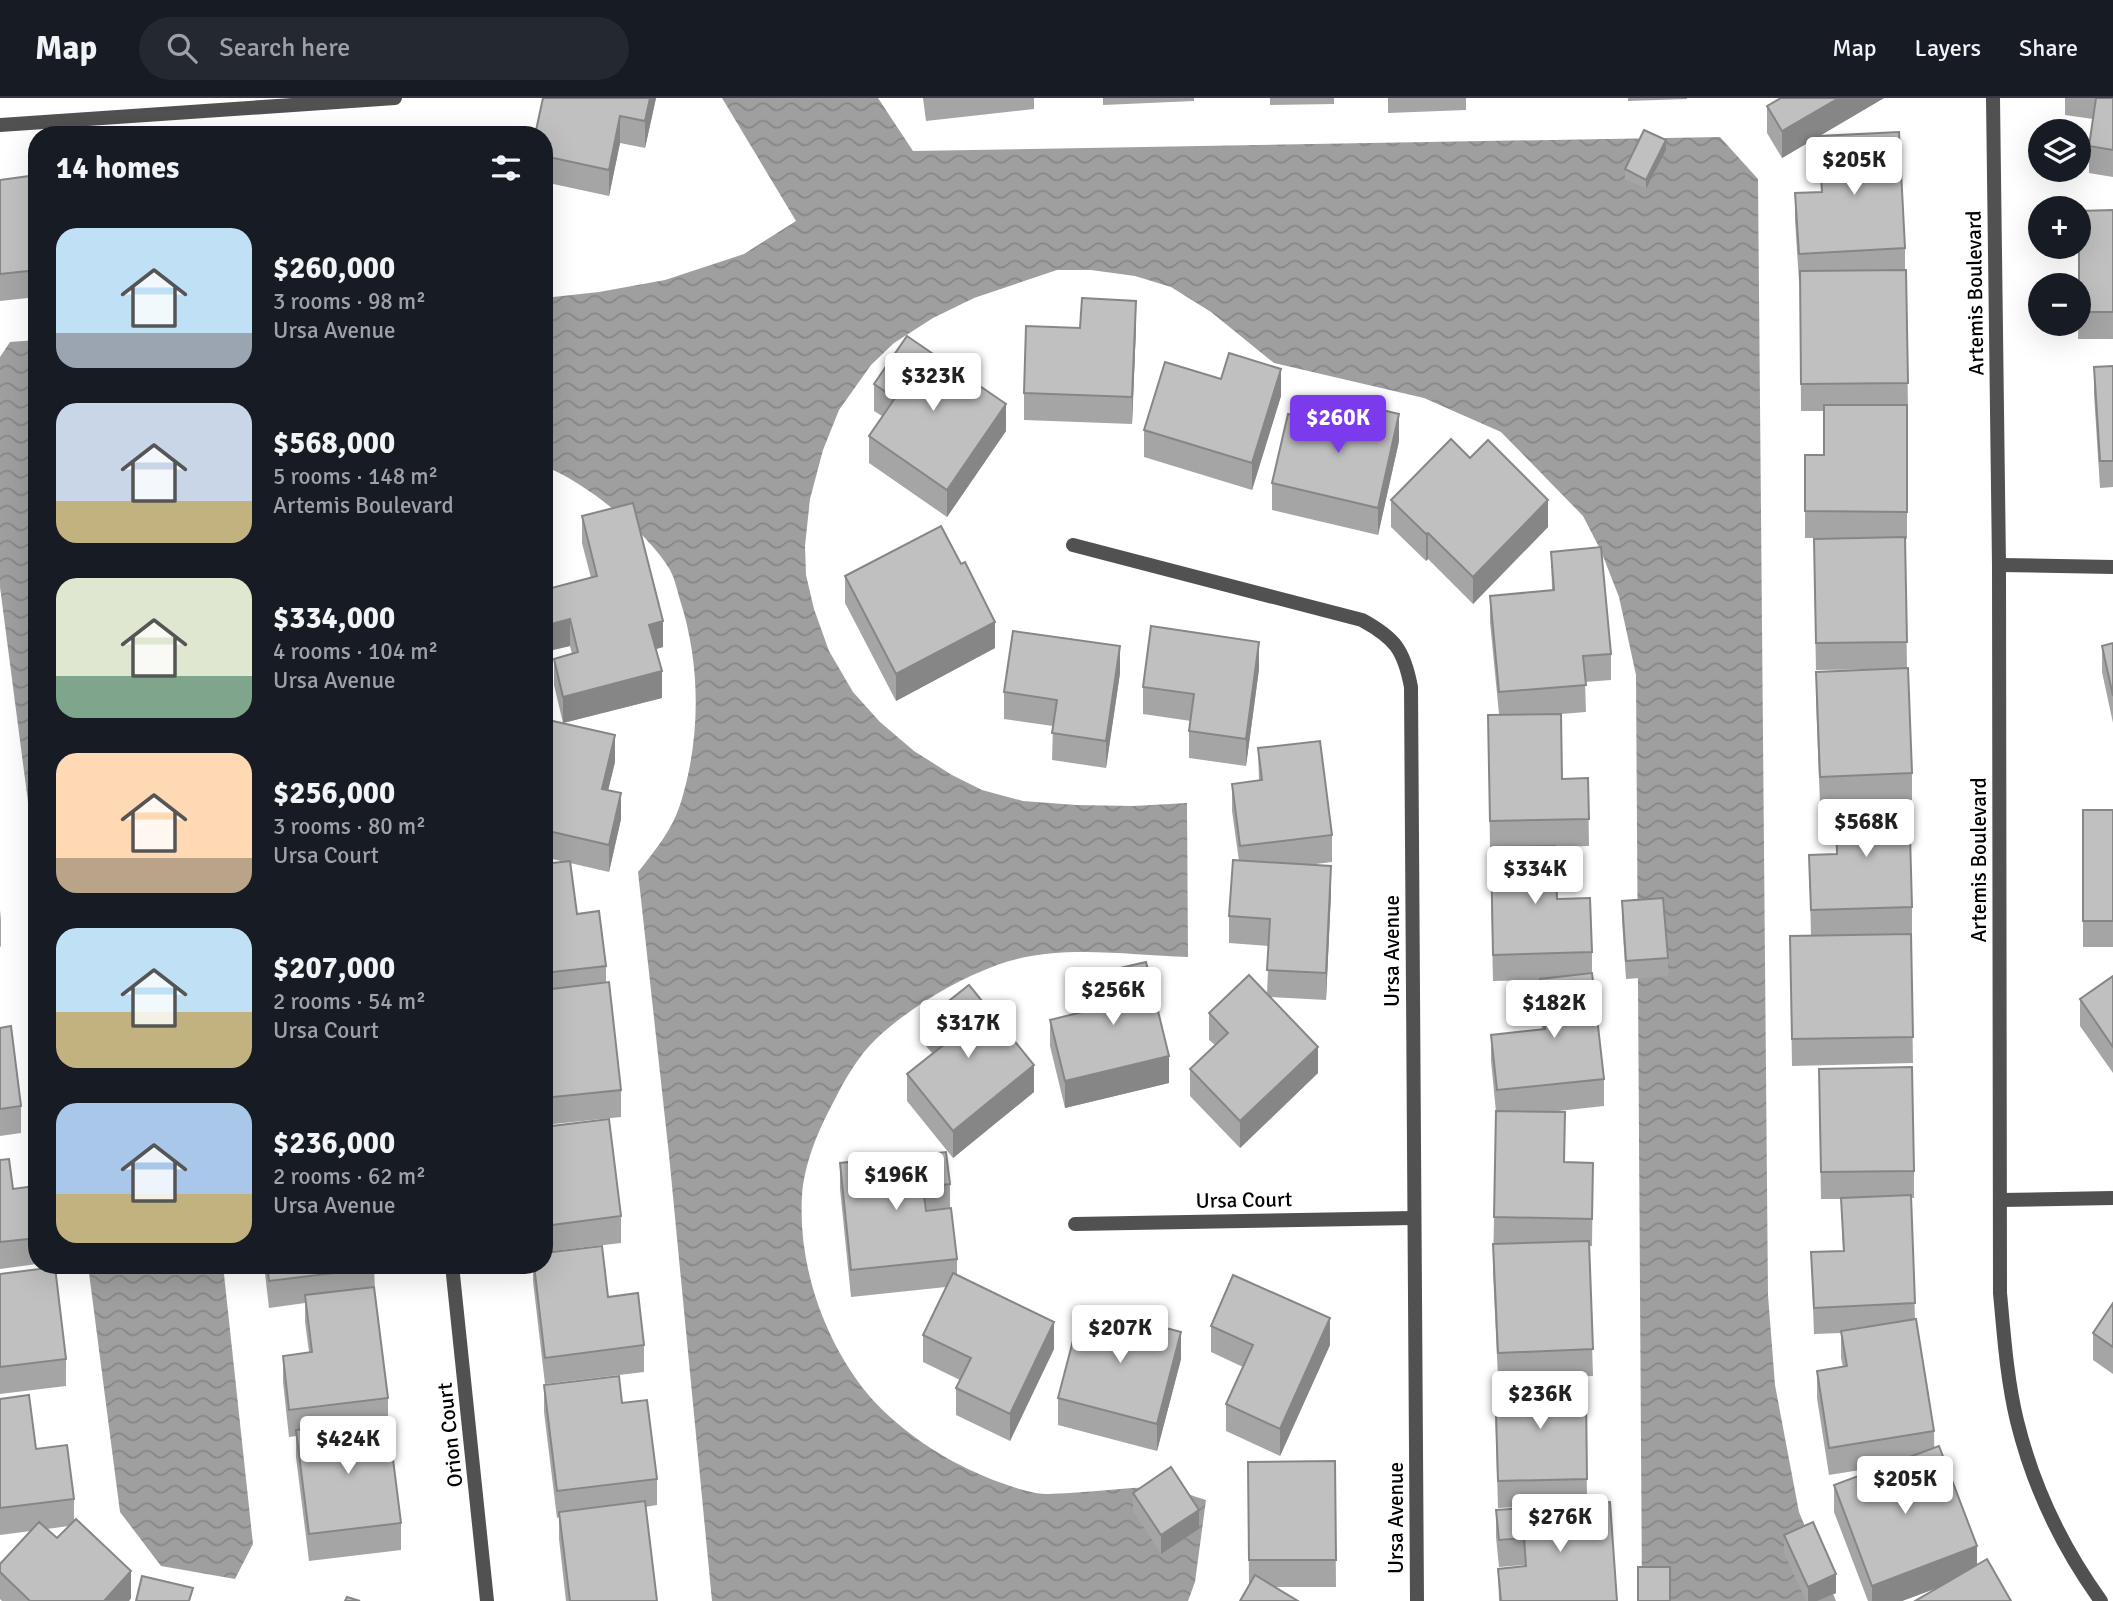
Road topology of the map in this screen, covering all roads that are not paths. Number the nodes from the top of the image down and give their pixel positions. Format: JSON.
{"nodes":[{"id":1,"x":396,"y":98,"type":"edge"},
{"id":2,"x":1993,"y":98,"type":"edge"},
{"id":3,"x":0,"y":125,"type":"edge"},
{"id":4,"x":1073,"y":545,"type":"dead end"},
{"id":5,"x":1999,"y":565,"type":"junction"},
{"id":6,"x":2113,"y":566,"type":"edge"},
{"id":7,"x":2113,"y":1198,"type":"edge"},
{"id":8,"x":2000,"y":1200,"type":"junction"},
{"id":9,"x":1414,"y":1218,"type":"junction"},
{"id":10,"x":1075,"y":1224,"type":"dead end"},
{"id":11,"x":453,"y":1274,"type":"edge"},
{"id":12,"x":487,"y":1601,"type":"edge"},
{"id":13,"x":1417,"y":1601,"type":"edge"},
{"id":14,"x":2101,"y":1601,"type":"edge"}],
"edges":[{"from":1,"to":3,"type":"street"},
{"from":2,"to":5,"type":"street","name":"Artemis Boulevard"},
{"from":4,"to":9,"type":"street","name":"Ursa Avenue"},
{"from":5,"to":6,"type":"street"},
{"from":5,"to":8,"type":"street","name":"Artemis Boulevard"},
{"from":7,"to":8,"type":"street"},
{"from":8,"to":14,"type":"street","name":"Artemis Boulevard"},
{"from":9,"to":10,"type":"street","name":"Ursa Court"},
{"from":9,"to":13,"type":"street","name":"Ursa Avenue"},
{"from":11,"to":12,"type":"street","name":"Orion Court"}]}
